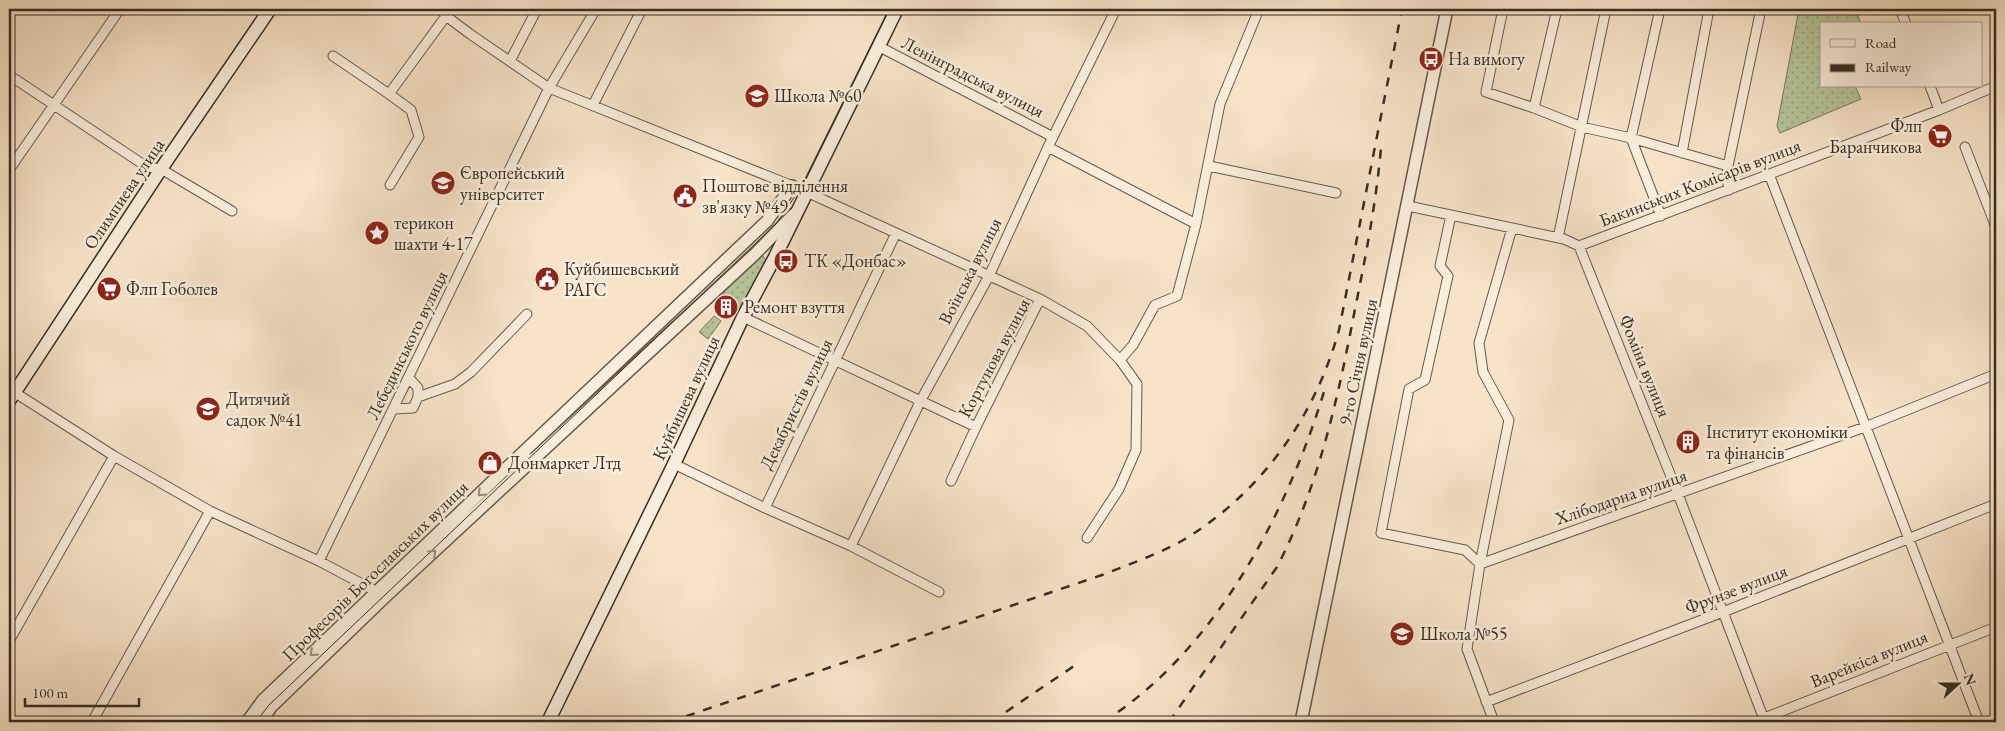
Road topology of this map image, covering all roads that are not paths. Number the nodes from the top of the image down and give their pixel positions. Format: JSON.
{"nodes":[{"id":1,"x":120,"y":9,"type":"edge"},
{"id":2,"x":270,"y":9,"type":"edge"},
{"id":3,"x":536,"y":9,"type":"edge"},
{"id":4,"x":596,"y":9,"type":"edge"},
{"id":5,"x":642,"y":9,"type":"edge"},
{"id":6,"x":897,"y":9,"type":"edge"},
{"id":7,"x":1116,"y":9,"type":"edge"},
{"id":8,"x":1259,"y":9,"type":"edge"},
{"id":9,"x":1447,"y":9,"type":"edge"},
{"id":10,"x":1503,"y":9,"type":"edge"},
{"id":11,"x":1557,"y":9,"type":"edge"},
{"id":12,"x":1606,"y":9,"type":"edge"},
{"id":13,"x":1660,"y":9,"type":"edge"},
{"id":14,"x":1709,"y":9,"type":"edge"},
{"id":15,"x":1761,"y":9,"type":"edge"},
{"id":16,"x":1900,"y":9,"type":"edge"},
{"id":17,"x":443,"y":12,"type":"edge"},
{"id":18,"x":1905,"y":22,"type":"edge"},
{"id":19,"x":878,"y":46,"type":"junction"},
{"id":20,"x":333,"y":56,"type":"dead end"},
{"id":21,"x":510,"y":61,"type":"junction"},
{"id":22,"x":9,"y":75,"type":"edge"},
{"id":23,"x":1996,"y":87,"type":"edge"},
{"id":24,"x":549,"y":88,"type":"junction"},
{"id":25,"x":1931,"y":88,"type":"edge"},
{"id":26,"x":389,"y":94,"type":"junction"},
{"id":27,"x":593,"y":105,"type":"junction"},
{"id":28,"x":53,"y":106,"type":"junction"},
{"id":29,"x":1534,"y":108,"type":"junction"},
{"id":30,"x":1938,"y":110,"type":"junction"},
{"id":31,"x":1582,"y":127,"type":"junction"},
{"id":32,"x":1053,"y":137,"type":"junction"},
{"id":33,"x":1631,"y":138,"type":"junction"},
{"id":34,"x":1048,"y":147,"type":"junction"},
{"id":35,"x":1965,"y":147,"type":"dead end"},
{"id":36,"x":1682,"y":153,"type":"junction"},
{"id":37,"x":1209,"y":166,"type":"junction"},
{"id":38,"x":1728,"y":166,"type":"junction"},
{"id":39,"x":161,"y":168,"type":"junction"},
{"id":40,"x":9,"y":170,"type":"edge"},
{"id":41,"x":1769,"y":174,"type":"junction"},
{"id":42,"x":390,"y":185,"type":"dead end"},
{"id":43,"x":792,"y":186,"type":"junction"},
{"id":44,"x":1729,"y":190,"type":"junction"},
{"id":45,"x":807,"y":192,"type":"junction"},
{"id":46,"x":1336,"y":193,"type":"dead end"},
{"id":47,"x":1408,"y":206,"type":"junction"},
{"id":48,"x":798,"y":210,"type":"junction"},
{"id":49,"x":232,"y":211,"type":"dead end"},
{"id":50,"x":1451,"y":215,"type":"junction"},
{"id":51,"x":1661,"y":216,"type":"junction"},
{"id":52,"x":1196,"y":224,"type":"junction"},
{"id":53,"x":1996,"y":227,"type":"edge"},
{"id":54,"x":1512,"y":228,"type":"junction"},
{"id":55,"x":896,"y":233,"type":"junction"},
{"id":56,"x":1558,"y":238,"type":"junction"},
{"id":57,"x":1579,"y":246,"type":"junction"},
{"id":58,"x":989,"y":276,"type":"junction"},
{"id":59,"x":1040,"y":299,"type":"junction"},
{"id":60,"x":527,"y":314,"type":"dead end"},
{"id":61,"x":743,"y":317,"type":"junction"},
{"id":62,"x":836,"y":360,"type":"junction"},
{"id":63,"x":1120,"y":360,"type":"junction"},
{"id":64,"x":1996,"y":374,"type":"edge"},
{"id":65,"x":409,"y":378,"type":"junction"},
{"id":66,"x":11,"y":397,"type":"edge"},
{"id":67,"x":418,"y":397,"type":"junction"},
{"id":68,"x":921,"y":400,"type":"junction"},
{"id":69,"x":394,"y":409,"type":"junction"},
{"id":70,"x":976,"y":427,"type":"junction"},
{"id":71,"x":1865,"y":427,"type":"junction"},
{"id":72,"x":114,"y":456,"type":"junction"},
{"id":73,"x":516,"y":460,"type":"junction"},
{"id":74,"x":534,"y":460,"type":"junction"},
{"id":75,"x":674,"y":464,"type":"junction"},
{"id":76,"x":951,"y":481,"type":"dead end"},
{"id":77,"x":1678,"y":494,"type":"junction"},
{"id":78,"x":1996,"y":504,"type":"edge"},
{"id":79,"x":765,"y":508,"type":"junction"},
{"id":80,"x":210,"y":510,"type":"junction"},
{"id":81,"x":1087,"y":538,"type":"dead end"},
{"id":82,"x":1909,"y":539,"type":"junction"},
{"id":83,"x":851,"y":546,"type":"junction"},
{"id":84,"x":319,"y":561,"type":"junction"},
{"id":85,"x":1480,"y":564,"type":"junction"},
{"id":86,"x":939,"y":592,"type":"dead end"},
{"id":87,"x":382,"y":594,"type":"junction"},
{"id":88,"x":1723,"y":612,"type":"junction"},
{"id":89,"x":1996,"y":627,"type":"edge"},
{"id":90,"x":9,"y":641,"type":"edge"},
{"id":91,"x":1949,"y":644,"type":"junction"},
{"id":92,"x":1486,"y":702,"type":"junction"},
{"id":93,"x":1764,"y":720,"type":"edge"},
{"id":94,"x":92,"y":722,"type":"edge"},
{"id":95,"x":247,"y":722,"type":"edge"},
{"id":96,"x":261,"y":722,"type":"edge"},
{"id":97,"x":548,"y":722,"type":"edge"},
{"id":98,"x":1301,"y":722,"type":"edge"},
{"id":99,"x":1494,"y":722,"type":"edge"},
{"id":100,"x":1754,"y":722,"type":"edge"},
{"id":101,"x":1979,"y":722,"type":"edge"}],
"edges":[{"from":1,"to":28,"type":"street"},
{"from":2,"to":39,"type":"main road","name":"Олимпиева улица"},
{"from":3,"to":21,"type":"street"},
{"from":4,"to":24,"type":"street","name":"Лебединського вулиця"},
{"from":5,"to":27,"type":"street"},
{"from":6,"to":19,"type":"main road","name":"Куйбишева вулиця"},
{"from":7,"to":32,"type":"street","name":"Воїнська вулиця"},
{"from":8,"to":37,"type":"street"},
{"from":9,"to":47,"type":"street","name":"9-го Січня вулиця"},
{"from":10,"to":29,"type":"street"},
{"from":11,"to":29,"type":"street"},
{"from":12,"to":31,"type":"street"},
{"from":13,"to":33,"type":"street"},
{"from":14,"to":36,"type":"street"},
{"from":15,"to":38,"type":"street"},
{"from":16,"to":18,"type":"street"},
{"from":17,"to":21,"type":"street"},
{"from":17,"to":26,"type":"street"},
{"from":19,"to":32,"type":"street","name":"Ленінградська вулиця"},
{"from":19,"to":45,"type":"main road","name":"Куйбишева вулиця"},
{"from":20,"to":26,"type":"street"},
{"from":21,"to":24,"type":"street"},
{"from":22,"to":28,"type":"street"},
{"from":23,"to":30,"type":"street","name":"Бакинських Комісарів вулиця"},
{"from":24,"to":27,"type":"street"},
{"from":24,"to":65,"type":"street","name":"Лебединського вулиця"},
{"from":25,"to":30,"type":"street"},
{"from":26,"to":42,"type":"street"},
{"from":27,"to":43,"type":"street"},
{"from":28,"to":39,"type":"street"},
{"from":28,"to":40,"type":"street"},
{"from":29,"to":31,"type":"street"},
{"from":30,"to":41,"type":"street","name":"Бакинських Комісарів вулиця"},
{"from":31,"to":33,"type":"street"},
{"from":31,"to":56,"type":"street"},
{"from":32,"to":34,"type":"street","name":"Воїнська вулиця"},
{"from":33,"to":36,"type":"street"},
{"from":33,"to":51,"type":"street"},
{"from":34,"to":52,"type":"street"},
{"from":34,"to":58,"type":"street","name":"Воїнська вулиця"},
{"from":35,"to":53,"type":"street"},
{"from":36,"to":38,"type":"street"},
{"from":37,"to":46,"type":"street"},
{"from":37,"to":52,"type":"street"},
{"from":38,"to":44,"type":"street"},
{"from":39,"to":49,"type":"street"},
{"from":39,"to":66,"type":"main road","name":"Олимпиева улица"},
{"from":41,"to":44,"type":"street","name":"Бакинських Комісарів вулиця"},
{"from":41,"to":71,"type":"street"},
{"from":43,"to":45,"type":"street"},
{"from":43,"to":73,"type":"street","name":"Професорів Богославських вулиця"},
{"from":44,"to":51,"type":"street","name":"Бакинських Комісарів вулиця"},
{"from":45,"to":48,"type":"main road","name":"Куйбишева вулиця"},
{"from":45,"to":55,"type":"street"},
{"from":47,"to":50,"type":"street"},
{"from":47,"to":98,"type":"street","name":"9-го Січня вулиця"},
{"from":48,"to":61,"type":"main road","name":"Куйбишева вулиця"},
{"from":48,"to":74,"type":"street","name":"Професорів Богославських вулиця"},
{"from":50,"to":54,"type":"street"},
{"from":50,"to":85,"type":"street"},
{"from":51,"to":57,"type":"street","name":"Бакинських Комісарів вулиця"},
{"from":52,"to":63,"type":"street"},
{"from":54,"to":56,"type":"street"},
{"from":54,"to":85,"type":"street"},
{"from":55,"to":58,"type":"street"},
{"from":55,"to":62,"type":"street","name":"Декабристів вулиця"},
{"from":56,"to":57,"type":"street"},
{"from":57,"to":77,"type":"street","name":"Фоміна вулиця"},
{"from":58,"to":59,"type":"street"},
{"from":58,"to":68,"type":"street","name":"Воїнська вулиця"},
{"from":59,"to":63,"type":"street","name":"Кортунова вулиця"},
{"from":59,"to":70,"type":"street","name":"Кортунова вулиця"},
{"from":60,"to":67,"type":"street"},
{"from":61,"to":62,"type":"street"},
{"from":61,"to":75,"type":"main road","name":"Куйбишева вулиця"},
{"from":62,"to":68,"type":"street"},
{"from":62,"to":79,"type":"street","name":"Декабристів вулиця"},
{"from":63,"to":81,"type":"street","name":"Кортунова вулиця"},
{"from":64,"to":71,"type":"street","name":"Хлібодарна вулиця"},
{"from":65,"to":67,"type":"street"},
{"from":65,"to":69,"type":"street","name":"Лебединського вулиця"},
{"from":66,"to":72,"type":"street"},
{"from":67,"to":69,"type":"street"},
{"from":68,"to":70,"type":"street"},
{"from":68,"to":83,"type":"street","name":"Воїнська вулиця"},
{"from":69,"to":84,"type":"street","name":"Лебединського вулиця"},
{"from":70,"to":76,"type":"street","name":"Кортунова вулиця"},
{"from":71,"to":77,"type":"street","name":"Хлібодарна вулиця"},
{"from":71,"to":82,"type":"street"},
{"from":72,"to":80,"type":"street"},
{"from":72,"to":90,"type":"street"},
{"from":73,"to":74,"type":"street"},
{"from":73,"to":87,"type":"street","name":"Професорів Богославських вулиця","one_way":true},
{"from":87,"to":74,"type":"street","name":"Професорів Богославських вулиця","one_way":true},
{"from":75,"to":79,"type":"street"},
{"from":75,"to":97,"type":"main road","name":"Куйбишева вулиця"},
{"from":77,"to":85,"type":"street","name":"Хлібодарна вулиця"},
{"from":77,"to":88,"type":"street","name":"Фоміна вулиця"},
{"from":78,"to":82,"type":"street","name":"Фрунзе вулиця"},
{"from":79,"to":83,"type":"street"},
{"from":80,"to":84,"type":"street"},
{"from":80,"to":94,"type":"street"},
{"from":82,"to":88,"type":"street","name":"Фрунзе вулиця"},
{"from":82,"to":91,"type":"street"},
{"from":83,"to":86,"type":"street"},
{"from":84,"to":87,"type":"street"},
{"from":85,"to":92,"type":"street"},
{"from":87,"to":95,"type":"street","name":"Професорів Богославських вулиця","one_way":true},
{"from":87,"to":96,"type":"street","name":"Професорів Богославських вулиця"},
{"from":88,"to":92,"type":"street","name":"Фрунзе вулиця"},
{"from":88,"to":93,"type":"street","name":"Фоміна вулиця"},
{"from":89,"to":91,"type":"street","name":"Варейкіса вулиця"},
{"from":91,"to":93,"type":"street","name":"Варейкіса вулиця"},
{"from":91,"to":101,"type":"street"},
{"from":92,"to":99,"type":"street"},
{"from":93,"to":100,"type":"street","name":"Варейкіса вулиця"}]}
